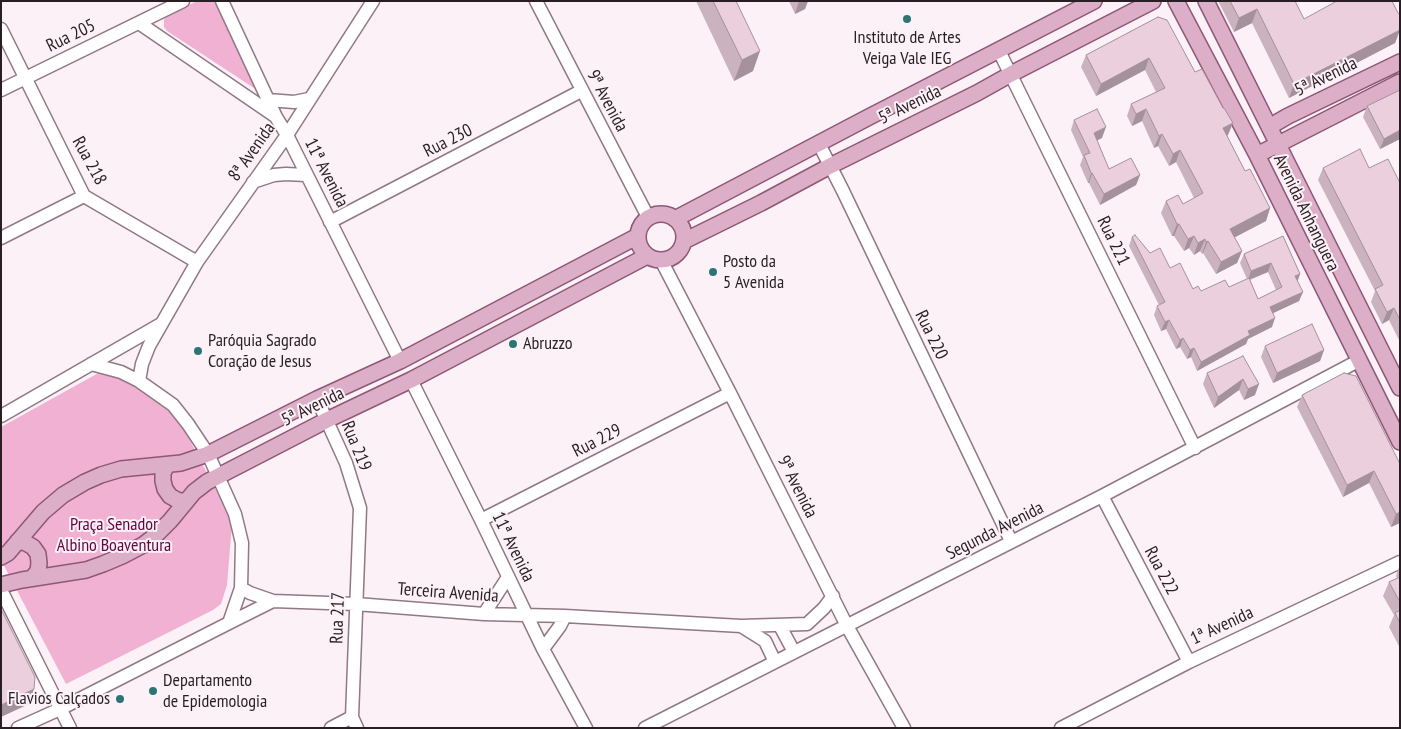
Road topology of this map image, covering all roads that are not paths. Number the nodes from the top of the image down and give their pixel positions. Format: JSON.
{"nodes":[{"id":1,"x":184,"y":1,"type":"edge"},
{"id":2,"x":222,"y":1,"type":"edge"},
{"id":3,"x":374,"y":1,"type":"edge"},
{"id":4,"x":536,"y":1,"type":"edge"},
{"id":5,"x":1094,"y":1,"type":"edge"},
{"id":6,"x":1153,"y":1,"type":"edge"},
{"id":7,"x":1176,"y":1,"type":"edge"},
{"id":8,"x":1206,"y":1,"type":"edge"},
{"id":9,"x":139,"y":23,"type":"junction"},
{"id":10,"x":1,"y":29,"type":"edge"},
{"id":11,"x":999,"y":50,"type":"junction"},
{"id":12,"x":1400,"y":62,"type":"edge"},
{"id":13,"x":1010,"y":74,"type":"junction"},
{"id":14,"x":26,"y":77,"type":"junction"},
{"id":15,"x":1400,"y":82,"type":"edge"},
{"id":16,"x":1,"y":90,"type":"edge"},
{"id":17,"x":582,"y":91,"type":"junction"},
{"id":18,"x":309,"y":99,"type":"junction"},
{"id":19,"x":268,"y":100,"type":"junction"},
{"id":20,"x":276,"y":117,"type":"junction"},
{"id":21,"x":1269,"y":127,"type":"junction"},
{"id":22,"x":286,"y":135,"type":"junction"},
{"id":23,"x":819,"y":144,"type":"junction"},
{"id":24,"x":1278,"y":145,"type":"junction"},
{"id":25,"x":1257,"y":156,"type":"junction"},
{"id":26,"x":830,"y":166,"type":"junction"},
{"id":27,"x":306,"y":175,"type":"junction"},
{"id":28,"x":253,"y":182,"type":"junction"},
{"id":29,"x":84,"y":196,"type":"junction"},
{"id":30,"x":648,"y":217,"type":"junction"},
{"id":31,"x":676,"y":219,"type":"junction"},
{"id":32,"x":330,"y":222,"type":"junction"},
{"id":33,"x":638,"y":236,"type":"junction"},
{"id":34,"x":1,"y":238,"type":"edge"},
{"id":35,"x":684,"y":241,"type":"junction"},
{"id":36,"x":654,"y":258,"type":"junction"},
{"id":37,"x":196,"y":262,"type":"junction"},
{"id":38,"x":161,"y":324,"type":"junction"},
{"id":39,"x":400,"y":361,"type":"junction"},
{"id":40,"x":1358,"y":361,"type":"junction"},
{"id":41,"x":91,"y":364,"type":"junction"},
{"id":42,"x":411,"y":380,"type":"junction"},
{"id":43,"x":140,"y":381,"type":"junction"},
{"id":44,"x":1400,"y":388,"type":"edge"},
{"id":45,"x":730,"y":393,"type":"junction"},
{"id":46,"x":317,"y":399,"type":"junction"},
{"id":47,"x":1,"y":416,"type":"edge"},
{"id":48,"x":327,"y":420,"type":"junction"},
{"id":49,"x":1400,"y":442,"type":"edge"},
{"id":50,"x":1195,"y":448,"type":"junction"},
{"id":51,"x":208,"y":454,"type":"junction"},
{"id":52,"x":167,"y":465,"type":"junction"},
{"id":53,"x":219,"y":476,"type":"junction"},
{"id":54,"x":1102,"y":496,"type":"junction"},
{"id":55,"x":185,"y":502,"type":"junction"},
{"id":56,"x":360,"y":508,"type":"joint"},
{"id":57,"x":481,"y":520,"type":"junction"},
{"id":58,"x":18,"y":541,"type":"junction"},
{"id":59,"x":1011,"y":542,"type":"junction"},
{"id":60,"x":1,"y":557,"type":"edge"},
{"id":61,"x":1400,"y":562,"type":"edge"},
{"id":62,"x":508,"y":577,"type":"junction"},
{"id":63,"x":33,"y":578,"type":"junction"},
{"id":64,"x":1,"y":584,"type":"edge"},
{"id":65,"x":242,"y":588,"type":"junction"},
{"id":66,"x":1,"y":590,"type":"edge"},
{"id":67,"x":833,"y":596,"type":"junction"},
{"id":68,"x":273,"y":601,"type":"junction"},
{"id":69,"x":356,"y":604,"type":"junction"},
{"id":70,"x":484,"y":614,"type":"junction"},
{"id":71,"x":527,"y":614,"type":"junction"},
{"id":72,"x":565,"y":616,"type":"junction"},
{"id":73,"x":229,"y":623,"type":"junction"},
{"id":74,"x":741,"y":626,"type":"junction"},
{"id":75,"x":780,"y":626,"type":"junction"},
{"id":76,"x":847,"y":626,"type":"junction"},
{"id":77,"x":543,"y":649,"type":"junction"},
{"id":78,"x":794,"y":652,"type":"junction"},
{"id":79,"x":775,"y":662,"type":"junction"},
{"id":80,"x":1189,"y":662,"type":"junction"},
{"id":81,"x":60,"y":709,"type":"junction"},
{"id":82,"x":355,"y":723,"type":"edge"},
{"id":83,"x":18,"y":728,"type":"edge"},
{"id":84,"x":70,"y":728,"type":"edge"},
{"id":85,"x":331,"y":728,"type":"edge"},
{"id":86,"x":586,"y":728,"type":"edge"},
{"id":87,"x":645,"y":728,"type":"edge"},
{"id":88,"x":904,"y":728,"type":"edge"},
{"id":89,"x":1061,"y":728,"type":"edge"}],
"edges":[{"from":1,"to":9,"type":"street","name":"Rua 205"},
{"from":2,"to":19,"type":"street","name":"11ª Avenida"},
{"from":3,"to":18,"type":"street","name":"8ª Avenida"},
{"from":4,"to":17,"type":"street","name":"9ª Avenida"},
{"from":5,"to":11,"type":"main road","name":"5ª Avenida"},
{"from":6,"to":13,"type":"main road","name":"5ª Avenida"},
{"from":7,"to":25,"type":"main road","name":"Avenida Anhanguera"},
{"from":8,"to":21,"type":"main road","name":"Avenida Anhanguera"},
{"from":9,"to":14,"type":"street","name":"Rua 205"},
{"from":9,"to":20,"type":"street"},
{"from":10,"to":14,"type":"street","name":"Rua 218"},
{"from":11,"to":13,"type":"street","name":"Rua 221"},
{"from":11,"to":23,"type":"main road","name":"5ª Avenida"},
{"from":12,"to":21,"type":"main road","name":"5ª Avenida"},
{"from":13,"to":26,"type":"main road","name":"5ª Avenida"},
{"from":13,"to":50,"type":"street","name":"Rua 221"},
{"from":14,"to":16,"type":"street","name":"Rua 205"},
{"from":14,"to":29,"type":"street","name":"Rua 218"},
{"from":15,"to":24,"type":"main road"},
{"from":17,"to":30,"type":"street","name":"9ª Avenida"},
{"from":17,"to":32,"type":"street","name":"Rua 230"},
{"from":18,"to":19,"type":"street"},
{"from":18,"to":22,"type":"street","name":"8ª Avenida"},
{"from":19,"to":20,"type":"street","name":"11ª Avenida"},
{"from":20,"to":22,"type":"street","name":"11ª Avenida"},
{"from":21,"to":24,"type":"main road","name":"Avenida Anhanguera"},
{"from":22,"to":27,"type":"street","name":"11ª Avenida"},
{"from":22,"to":28,"type":"street","name":"8ª Avenida"},
{"from":23,"to":26,"type":"street","name":"Rua 220"},
{"from":23,"to":31,"type":"main road","name":"5ª Avenida"},
{"from":24,"to":25,"type":"main road"},
{"from":24,"to":44,"type":"main road","name":"Avenida Anhanguera"},
{"from":25,"to":40,"type":"main road","name":"Avenida Anhanguera"},
{"from":26,"to":35,"type":"main road","name":"5ª Avenida"},
{"from":26,"to":59,"type":"street","name":"Rua 220"},
{"from":27,"to":28,"type":"street"},
{"from":27,"to":32,"type":"street","name":"11ª Avenida"},
{"from":28,"to":37,"type":"street","name":"8ª Avenida"},
{"from":29,"to":34,"type":"street"},
{"from":29,"to":37,"type":"street","name":"Rua 218"},
{"from":30,"to":31,"type":"main road"},
{"from":30,"to":33,"type":"main road"},
{"from":31,"to":35,"type":"main road"},
{"from":32,"to":39,"type":"street","name":"11ª Avenida"},
{"from":33,"to":36,"type":"main road"},
{"from":33,"to":39,"type":"main road","name":"5ª Avenida"},
{"from":35,"to":36,"type":"main road"},
{"from":36,"to":42,"type":"main road","name":"5ª Avenida"},
{"from":36,"to":45,"type":"street","name":"9ª Avenida"},
{"from":37,"to":38,"type":"street","name":"8ª Avenida"},
{"from":38,"to":41,"type":"street"},
{"from":38,"to":43,"type":"street","name":"8ª Avenida"},
{"from":39,"to":46,"type":"main road","name":"5ª Avenida"},
{"from":40,"to":49,"type":"main road","name":"Avenida Anhanguera"},
{"from":40,"to":50,"type":"street","name":"Segunda Avenida"},
{"from":41,"to":43,"type":"street"},
{"from":41,"to":47,"type":"street"},
{"from":42,"to":48,"type":"main road","name":"5ª Avenida"},
{"from":42,"to":57,"type":"street","name":"11ª Avenida"},
{"from":43,"to":51,"type":"street"},
{"from":45,"to":57,"type":"street","name":"Rua 229"},
{"from":45,"to":67,"type":"street","name":"9ª Avenida"},
{"from":46,"to":48,"type":"street","name":"Rua 219"},
{"from":46,"to":51,"type":"main road","name":"5ª Avenida"},
{"from":48,"to":53,"type":"main road","name":"5ª Avenida"},
{"from":48,"to":56,"type":"street","name":"Rua 219"},
{"from":50,"to":54,"type":"street","name":"Segunda Avenida"},
{"from":51,"to":52,"type":"main road","name":"5ª Avenida"},
{"from":51,"to":53,"type":"street"},
{"from":52,"to":55,"type":"main road"},
{"from":52,"to":58,"type":"main road","name":"5ª Avenida"},
{"from":53,"to":55,"type":"main road","name":"5ª Avenida"},
{"from":53,"to":65,"type":"street"},
{"from":54,"to":59,"type":"street","name":"Segunda Avenida"},
{"from":54,"to":80,"type":"street","name":"Rua 222"},
{"from":55,"to":63,"type":"main road","name":"5ª Avenida"},
{"from":56,"to":69,"type":"street","name":"Rua 217"},
{"from":57,"to":62,"type":"street","name":"11ª Avenida"},
{"from":58,"to":60,"type":"main road","name":"5ª Avenida"},
{"from":58,"to":63,"type":"main road"},
{"from":59,"to":76,"type":"street","name":"Segunda Avenida"},
{"from":61,"to":80,"type":"street","name":"1ª Avenida"},
{"from":62,"to":70,"type":"street"},
{"from":62,"to":71,"type":"street","name":"11ª Avenida"},
{"from":63,"to":64,"type":"main road","name":"5ª Avenida"},
{"from":65,"to":68,"type":"street","name":"Terceira Avenida"},
{"from":65,"to":73,"type":"street"},
{"from":66,"to":81,"type":"street"},
{"from":67,"to":75,"type":"street","name":"Terceira Avenida"},
{"from":67,"to":76,"type":"street","name":"9ª Avenida"},
{"from":68,"to":69,"type":"street","name":"Terceira Avenida"},
{"from":68,"to":73,"type":"street","name":"Terceira Avenida"},
{"from":69,"to":70,"type":"street","name":"Terceira Avenida"},
{"from":69,"to":82,"type":"street","name":"Rua 217"},
{"from":70,"to":71,"type":"street","name":"Terceira Avenida"},
{"from":71,"to":72,"type":"street","name":"Terceira Avenida"},
{"from":71,"to":77,"type":"street","name":"11ª Avenida"},
{"from":72,"to":74,"type":"street","name":"Terceira Avenida"},
{"from":72,"to":77,"type":"street"},
{"from":73,"to":81,"type":"street","name":"Terceira Avenida"},
{"from":74,"to":75,"type":"street","name":"Terceira Avenida"},
{"from":74,"to":79,"type":"street","name":"Terceira Avenida"},
{"from":75,"to":78,"type":"street"},
{"from":76,"to":78,"type":"street","name":"Segunda Avenida"},
{"from":76,"to":88,"type":"street","name":"9ª Avenida"},
{"from":77,"to":86,"type":"street","name":"11ª Avenida"},
{"from":78,"to":79,"type":"street","name":"Segunda Avenida"},
{"from":79,"to":87,"type":"street","name":"Segunda Avenida"},
{"from":80,"to":89,"type":"street","name":"1ª Avenida"},
{"from":81,"to":83,"type":"street","name":"Terceira Avenida"},
{"from":81,"to":84,"type":"street"},
{"from":82,"to":85,"type":"street"}]}
